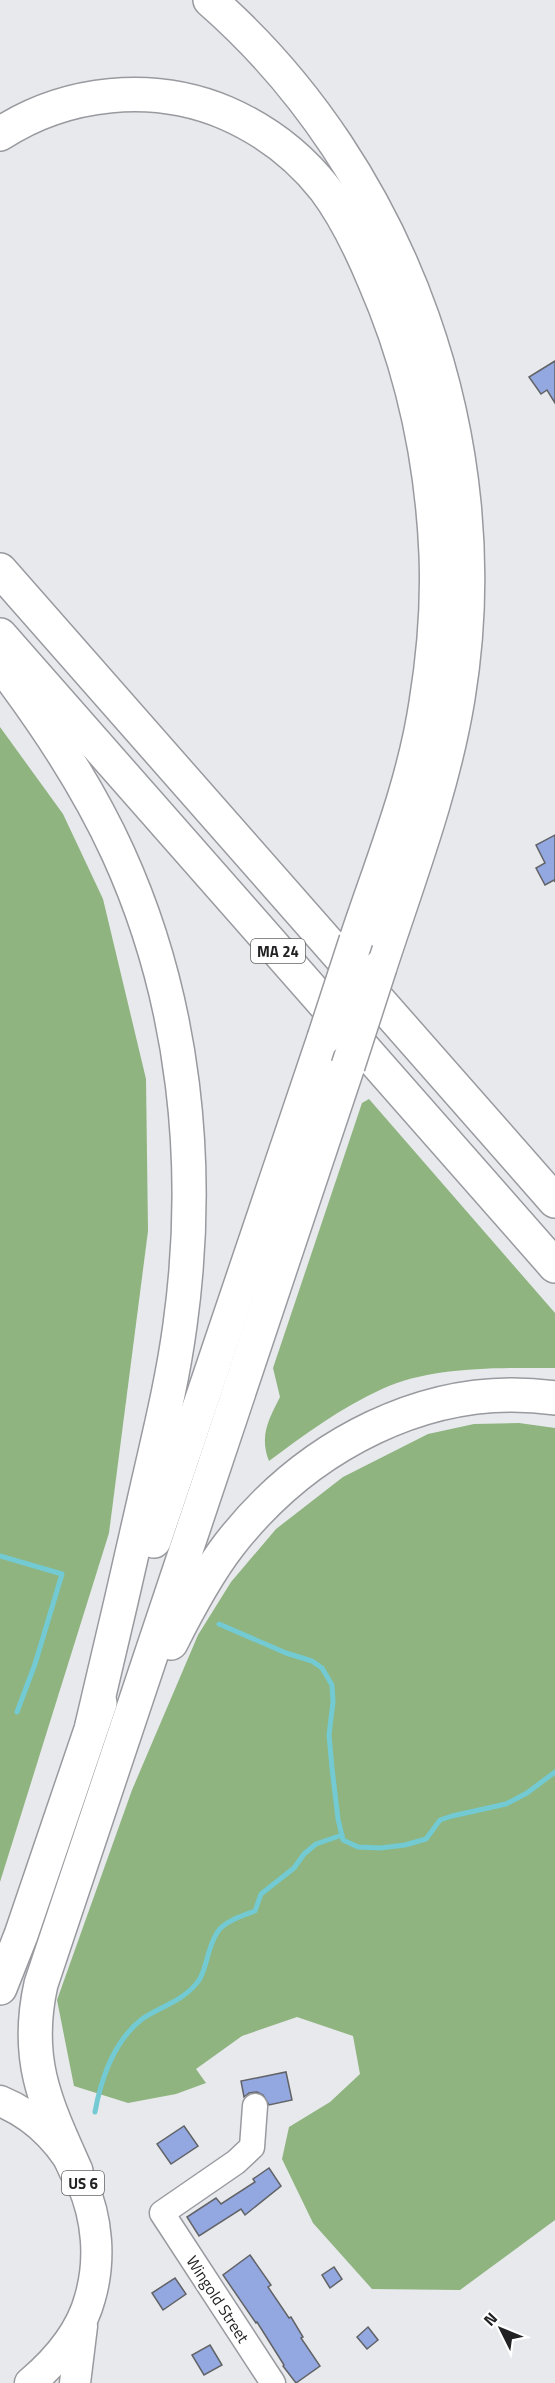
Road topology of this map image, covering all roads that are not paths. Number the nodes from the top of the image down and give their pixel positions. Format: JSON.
{"nodes":[{"id":1,"x":210,"y":0,"type":"edge"},
{"id":2,"x":0,"y":134,"type":"edge"},
{"id":3,"x":0,"y":559,"type":"edge"},
{"id":4,"x":0,"y":570,"type":"edge"},
{"id":5,"x":0,"y":635,"type":"edge"},
{"id":6,"x":60,"y":638,"type":"junction"},
{"id":7,"x":0,"y":663,"type":"edge"},
{"id":8,"x":555,"y":1201,"type":"edge"},
{"id":9,"x":555,"y":1266,"type":"edge"},
{"id":10,"x":555,"y":1398,"type":"edge"},
{"id":11,"x":92,"y":1725,"type":"junction"},
{"id":12,"x":93,"y":1824,"type":"junction"},
{"id":13,"x":0,"y":1988,"type":"edge"},
{"id":14,"x":0,"y":2101,"type":"edge"},
{"id":15,"x":255,"y":2106,"type":"dead end"},
{"id":16,"x":76,"y":2172,"type":"junction"},
{"id":17,"x":90,"y":2300,"type":"junction"},
{"id":18,"x":30,"y":2383,"type":"edge"},
{"id":19,"x":75,"y":2383,"type":"edge"},
{"id":20,"x":273,"y":2383,"type":"edge"}],
"edges":[{"from":1,"to":12,"type":"highway","bridge":true},
{"from":2,"to":11,"type":"highway","bridge":true},
{"from":3,"to":6,"type":"highway"},
{"from":4,"to":6,"type":"highway","number":"MA 24"},
{"from":5,"to":9,"type":"highway","number":"MA 24"},
{"from":6,"to":8,"type":"highway","number":"MA 24"},
{"from":7,"to":11,"type":"highway"},
{"from":10,"to":12,"type":"highway"},
{"from":11,"to":13,"type":"highway"},
{"from":12,"to":16,"type":"highway"},
{"from":14,"to":16,"type":"main road","number":"US 6"},
{"from":15,"to":20,"type":"street","name":"Wingold Street"},
{"from":16,"to":17,"type":"main road","number":"US 6"},
{"from":17,"to":18,"type":"main road"},
{"from":17,"to":19,"type":"main road","number":"US 6"}]}
